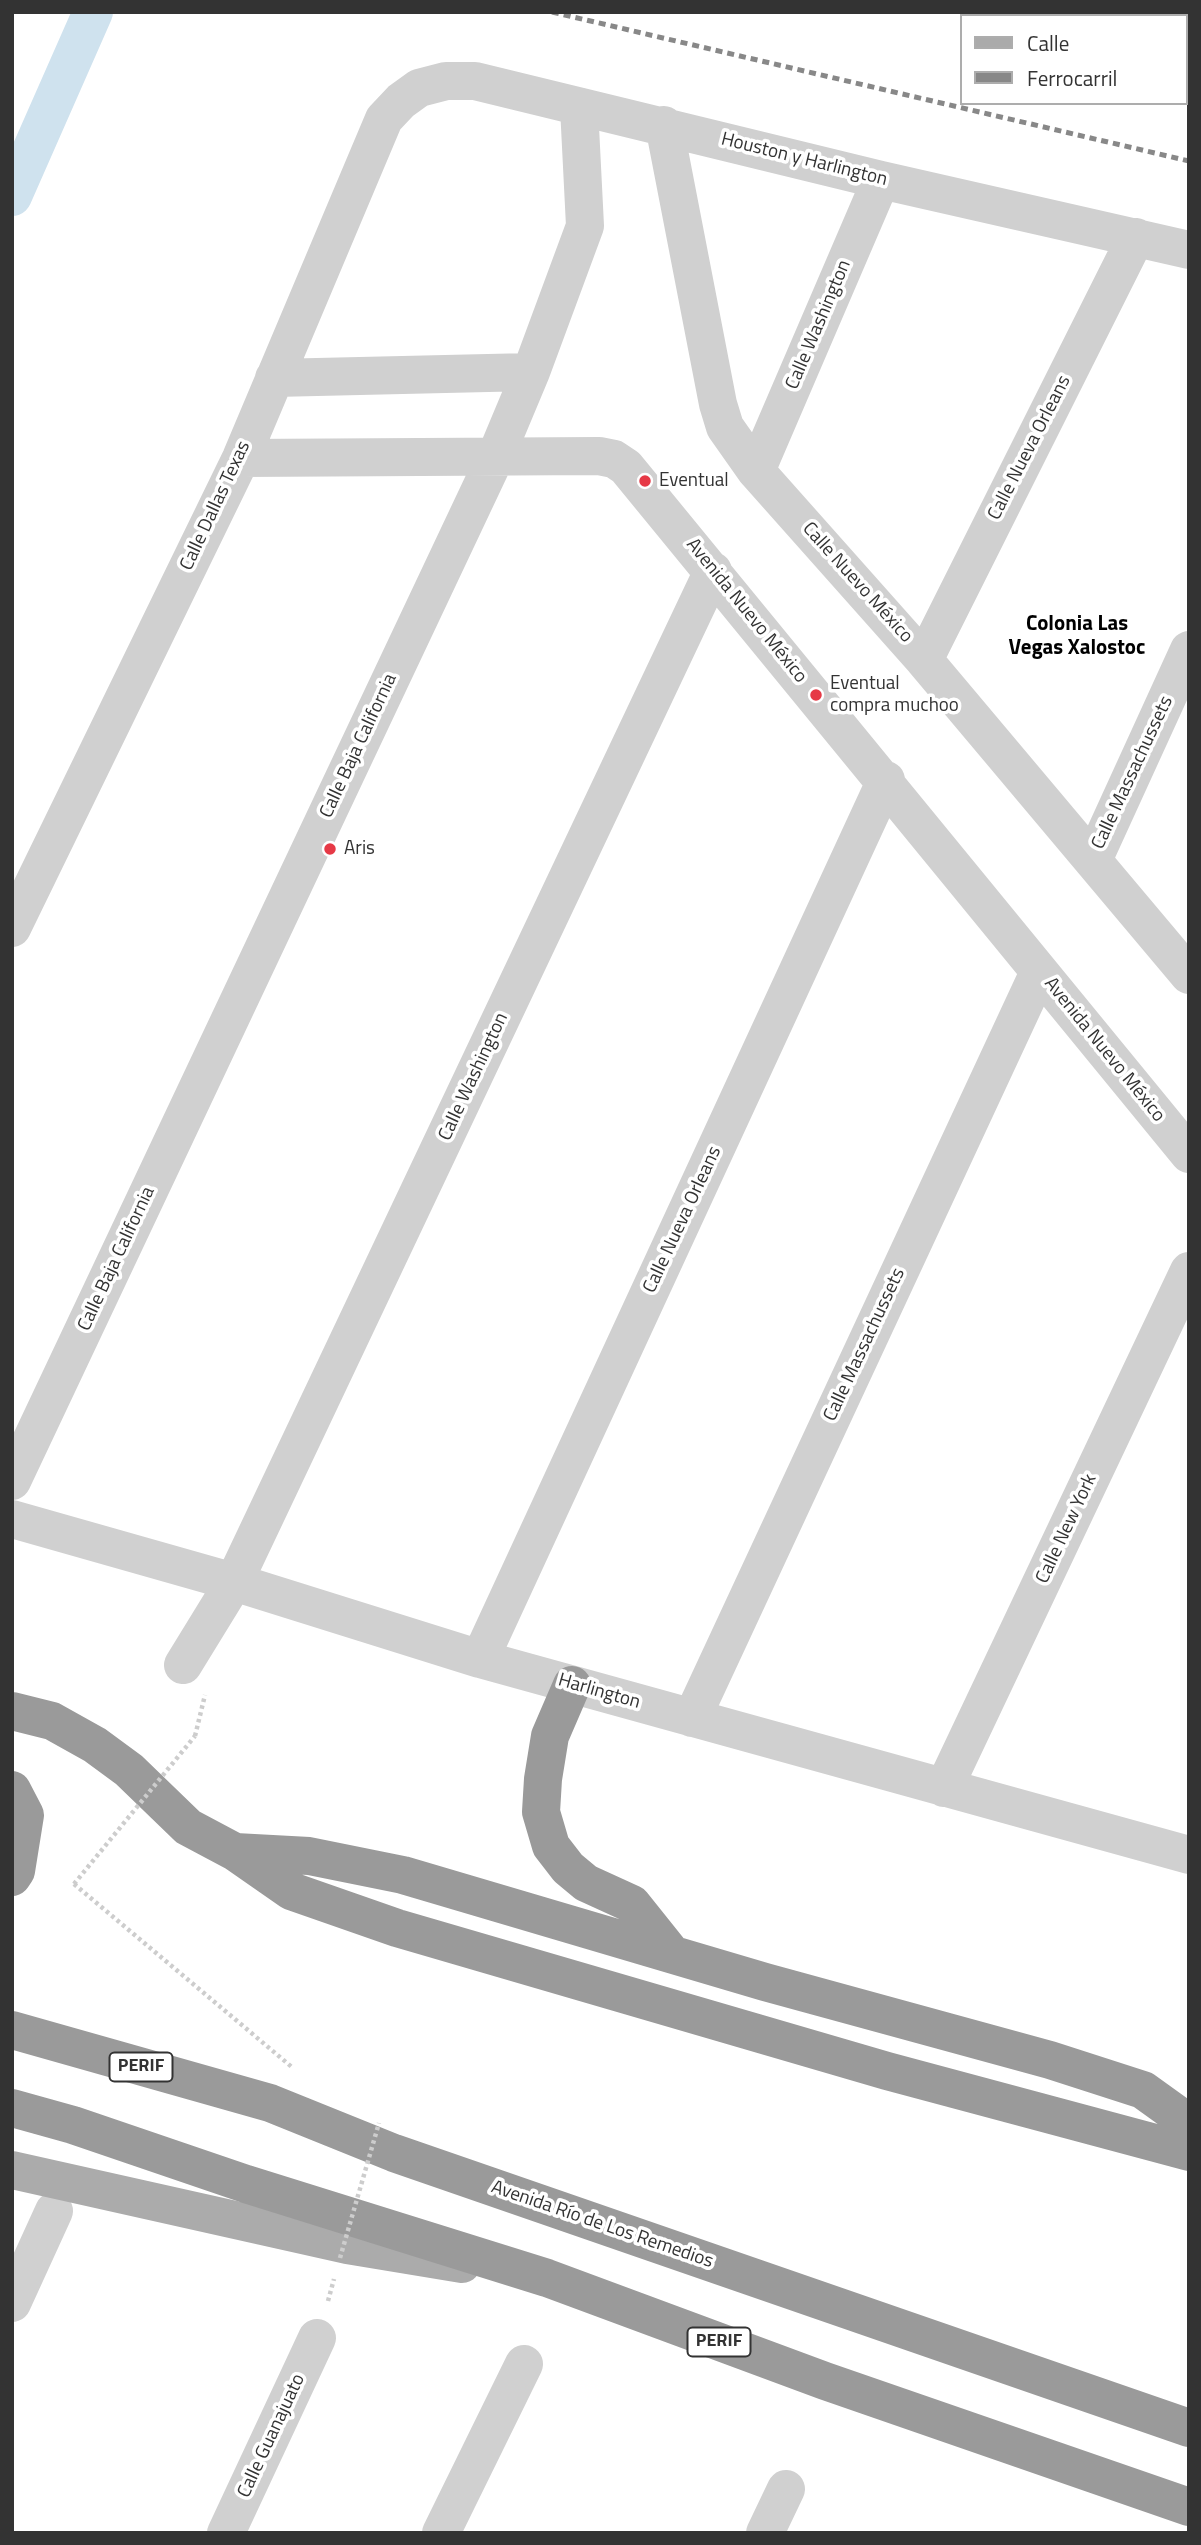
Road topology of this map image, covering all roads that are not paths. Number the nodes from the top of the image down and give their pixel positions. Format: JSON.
{"nodes":[{"id":1,"x":419,"y":88,"type":"joint"},
{"id":2,"x":579,"y":107,"type":"junction"},
{"id":3,"x":664,"y":125,"type":"junction"},
{"id":4,"x":881,"y":180,"type":"junction"},
{"id":5,"x":1136,"y":237,"type":"junction"},
{"id":6,"x":1189,"y":250,"type":"edge"},
{"id":7,"x":531,"y":372,"type":"junction"},
{"id":8,"x":274,"y":378,"type":"junction"},
{"id":9,"x":240,"y":458,"type":"junction"},
{"id":10,"x":495,"y":458,"type":"junction"},
{"id":11,"x":756,"y":471,"type":"junction"},
{"id":12,"x":713,"y":571,"type":"junction"},
{"id":13,"x":1189,"y":650,"type":"edge"},
{"id":14,"x":924,"y":660,"type":"junction"},
{"id":15,"x":886,"y":780,"type":"junction"},
{"id":16,"x":1094,"y":858,"type":"junction"},
{"id":17,"x":12,"y":928,"type":"edge"},
{"id":18,"x":1039,"y":972,"type":"junction"},
{"id":19,"x":1189,"y":975,"type":"edge"},
{"id":20,"x":1189,"y":1154,"type":"edge"},
{"id":21,"x":1189,"y":1270,"type":"edge"},
{"id":22,"x":12,"y":1481,"type":"edge"},
{"id":23,"x":12,"y":1519,"type":"edge"},
{"id":24,"x":234,"y":1582,"type":"junction"},
{"id":25,"x":480,"y":1659,"type":"junction"},
{"id":26,"x":183,"y":1665,"type":"dead end"},
{"id":27,"x":572,"y":1685,"type":"junction"},
{"id":28,"x":12,"y":1711,"type":"edge"},
{"id":29,"x":692,"y":1718,"type":"junction"},
{"id":30,"x":944,"y":1788,"type":"junction"},
{"id":31,"x":12,"y":1790,"type":"edge"},
{"id":32,"x":235,"y":1852,"type":"junction"},
{"id":33,"x":1189,"y":1855,"type":"edge"},
{"id":34,"x":14,"y":1874,"type":"edge"},
{"id":35,"x":672,"y":1954,"type":"junction"},
{"id":36,"x":12,"y":2030,"type":"edge"},
{"id":37,"x":12,"y":2108,"type":"edge"},
{"id":38,"x":1189,"y":2127,"type":"edge"},
{"id":39,"x":1189,"y":2152,"type":"edge"},
{"id":40,"x":12,"y":2170,"type":"edge"},
{"id":41,"x":54,"y":2211,"type":"dead end"},
{"id":42,"x":547,"y":2278,"type":"junction"},
{"id":43,"x":12,"y":2303,"type":"edge"},
{"id":44,"x":317,"y":2339,"type":"dead end"},
{"id":45,"x":524,"y":2364,"type":"dead end"},
{"id":46,"x":1189,"y":2428,"type":"edge"},
{"id":47,"x":786,"y":2489,"type":"dead end"},
{"id":48,"x":1189,"y":2507,"type":"edge"},
{"id":49,"x":226,"y":2533,"type":"edge"},
{"id":50,"x":441,"y":2533,"type":"edge"},
{"id":51,"x":765,"y":2533,"type":"edge"}],
"edges":[{"from":1,"to":2,"type":"street","name":"Houston y Harlington"},
{"from":1,"to":8,"type":"street","name":"Calle Dallas Texas"},
{"from":2,"to":3,"type":"street","name":"Houston y Harlington"},
{"from":2,"to":7,"type":"street","name":"Calle Baja California"},
{"from":3,"to":4,"type":"street","name":"Houston y Harlington"},
{"from":3,"to":11,"type":"street","name":"Calle Nuevo México"},
{"from":4,"to":5,"type":"street","name":"Houston y Harlington"},
{"from":4,"to":11,"type":"street","name":"Calle Washington"},
{"from":5,"to":6,"type":"street","name":"Houston y Harlington"},
{"from":5,"to":14,"type":"street","name":"Calle Nueva Orleans"},
{"from":7,"to":8,"type":"street"},
{"from":7,"to":10,"type":"street","name":"Calle Baja California"},
{"from":8,"to":9,"type":"street","name":"Calle Dallas Texas"},
{"from":9,"to":10,"type":"street","name":"Avenida Nuevo México"},
{"from":9,"to":17,"type":"street","name":"Calle Dallas Texas"},
{"from":10,"to":12,"type":"street","name":"Avenida Nuevo México"},
{"from":10,"to":22,"type":"street","name":"Calle Baja California"},
{"from":11,"to":14,"type":"street","name":"Calle Nuevo México"},
{"from":12,"to":15,"type":"street","name":"Avenida Nuevo México"},
{"from":12,"to":24,"type":"street","name":"Calle Washington"},
{"from":13,"to":16,"type":"street","name":"Calle Massachussets"},
{"from":14,"to":16,"type":"street","name":"Calle Nuevo México"},
{"from":15,"to":18,"type":"street","name":"Avenida Nuevo México"},
{"from":15,"to":25,"type":"street","name":"Calle Nueva Orleans"},
{"from":16,"to":19,"type":"street","name":"Calle Nuevo México"},
{"from":18,"to":20,"type":"street","name":"Avenida Nuevo México"},
{"from":18,"to":29,"type":"street","name":"Calle Massachussets"},
{"from":21,"to":30,"type":"street","name":"Calle New York"},
{"from":23,"to":24,"type":"street","name":"Harlington"},
{"from":24,"to":25,"type":"street","name":"Harlington"},
{"from":24,"to":26,"type":"street"},
{"from":25,"to":27,"type":"street","name":"Harlington"},
{"from":27,"to":29,"type":"street","name":"Harlington"},
{"from":27,"to":35,"type":"highway"},
{"from":28,"to":32,"type":"highway"},
{"from":29,"to":30,"type":"street","name":"Harlington"},
{"from":30,"to":33,"type":"street","name":"Harlington"},
{"from":31,"to":34,"type":"highway"},
{"from":32,"to":35,"type":"highway"},
{"from":32,"to":39,"type":"highway"},
{"from":35,"to":38,"type":"highway"},
{"from":36,"to":46,"type":"highway","name":"Avenida Río de Los Remedios","number":"PERIF"},
{"from":37,"to":42,"type":"highway","number":"PERIF"},
{"from":40,"to":42,"type":"main road"},
{"from":41,"to":43,"type":"street"},
{"from":42,"to":48,"type":"highway","number":"PERIF"},
{"from":44,"to":49,"type":"street","name":"Calle Guanajuato"},
{"from":45,"to":50,"type":"street"},
{"from":47,"to":51,"type":"street"}]}
